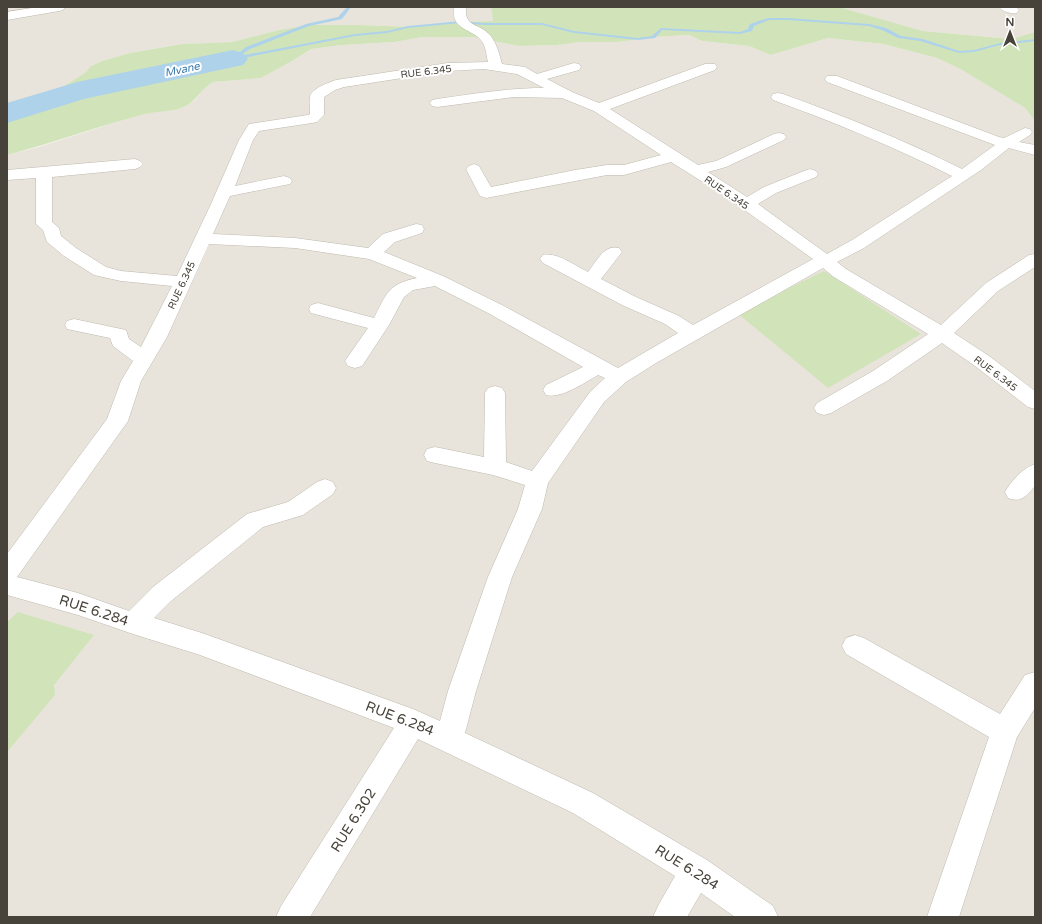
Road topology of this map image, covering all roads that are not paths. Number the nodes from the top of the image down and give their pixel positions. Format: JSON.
{"nodes":[{"id":1,"x":59,"y":7,"type":"edge"},
{"id":2,"x":455,"y":8,"type":"edge"},
{"id":3,"x":7,"y":16,"type":"edge"},
{"id":4,"x":496,"y":66,"type":"junction"},
{"id":5,"x":574,"y":67,"type":"dead end"},
{"id":6,"x":710,"y":67,"type":"dead end"},
{"id":7,"x":537,"y":78,"type":"junction"},
{"id":8,"x":832,"y":79,"type":"dead end"},
{"id":9,"x":567,"y":94,"type":"junction"},
{"id":10,"x":778,"y":97,"type":"dead end"},
{"id":11,"x":437,"y":103,"type":"dead end"},
{"id":12,"x":599,"y":108,"type":"junction"},
{"id":13,"x":779,"y":137,"type":"dead end"},
{"id":14,"x":1000,"y":141,"type":"junction"},
{"id":15,"x":1035,"y":150,"type":"edge"},
{"id":16,"x":672,"y":157,"type":"junction"},
{"id":17,"x":135,"y":164,"type":"dead end"},
{"id":18,"x":474,"y":169,"type":"dead end"},
{"id":19,"x":694,"y":170,"type":"junction"},
{"id":20,"x":44,"y":173,"type":"junction"},
{"id":21,"x":810,"y":174,"type":"dead end"},
{"id":22,"x":7,"y":175,"type":"edge"},
{"id":23,"x":962,"y":175,"type":"junction"},
{"id":24,"x":284,"y":181,"type":"dead end"},
{"id":25,"x":224,"y":193,"type":"junction"},
{"id":26,"x":746,"y":205,"type":"junction"},
{"id":27,"x":416,"y":230,"type":"dead end"},
{"id":28,"x":203,"y":239,"type":"junction"},
{"id":29,"x":613,"y":252,"type":"dead end"},
{"id":30,"x":372,"y":254,"type":"junction"},
{"id":31,"x":549,"y":259,"type":"dead end"},
{"id":32,"x":1035,"y":259,"type":"edge"},
{"id":33,"x":824,"y":260,"type":"junction"},
{"id":34,"x":437,"y":280,"type":"junction"},
{"id":35,"x":591,"y":281,"type":"junction"},
{"id":36,"x":182,"y":282,"type":"junction"},
{"id":37,"x":318,"y":309,"type":"dead end"},
{"id":38,"x":74,"y":325,"type":"dead end"},
{"id":39,"x":380,"y":325,"type":"junction"},
{"id":40,"x":692,"y":334,"type":"junction"},
{"id":41,"x":942,"y":334,"type":"junction"},
{"id":42,"x":144,"y":359,"type":"junction"},
{"id":43,"x":355,"y":361,"type":"dead end"},
{"id":44,"x":598,"y":367,"type":"junction"},
{"id":45,"x":619,"y":377,"type":"junction"},
{"id":46,"x":553,"y":390,"type":"dead end"},
{"id":47,"x":495,"y":393,"type":"dead end"},
{"id":48,"x":1035,"y":402,"type":"edge"},
{"id":49,"x":824,"y":408,"type":"dead end"},
{"id":50,"x":435,"y":455,"type":"dead end"},
{"id":51,"x":495,"y":467,"type":"junction"},
{"id":52,"x":1035,"y":472,"type":"edge"},
{"id":53,"x":536,"y":480,"type":"junction"},
{"id":54,"x":325,"y":488,"type":"dead end"},
{"id":55,"x":1016,"y":492,"type":"dead end"},
{"id":56,"x":7,"y":572,"type":"edge"},
{"id":57,"x":7,"y":585,"type":"edge"},
{"id":58,"x":133,"y":623,"type":"junction"},
{"id":59,"x":855,"y":646,"type":"dead end"},
{"id":60,"x":1033,"y":691,"type":"edge"},
{"id":61,"x":413,"y":722,"type":"junction"},
{"id":62,"x":1005,"y":731,"type":"junction"},
{"id":63,"x":450,"y":738,"type":"junction"},
{"id":64,"x":696,"y":871,"type":"junction"},
{"id":65,"x":292,"y":917,"type":"edge"},
{"id":66,"x":669,"y":917,"type":"edge"},
{"id":67,"x":762,"y":917,"type":"edge"},
{"id":68,"x":943,"y":917,"type":"edge"}],
"edges":[{"from":1,"to":3,"type":"street"},
{"from":2,"to":4,"type":"street"},
{"from":4,"to":7,"type":"street","name":"RUE 6.345"},
{"from":4,"to":25,"type":"street","name":"RUE 6.345"},
{"from":5,"to":7,"type":"street"},
{"from":6,"to":12,"type":"street"},
{"from":7,"to":9,"type":"street","name":"RUE 6.345"},
{"from":8,"to":14,"type":"street"},
{"from":9,"to":11,"type":"street"},
{"from":9,"to":12,"type":"street","name":"RUE 6.345"},
{"from":10,"to":23,"type":"street"},
{"from":12,"to":16,"type":"street","name":"RUE 6.345"},
{"from":13,"to":19,"type":"street"},
{"from":14,"to":15,"type":"street"},
{"from":14,"to":23,"type":"street"},
{"from":16,"to":18,"type":"street"},
{"from":16,"to":19,"type":"street","name":"RUE 6.345"},
{"from":17,"to":20,"type":"street"},
{"from":19,"to":26,"type":"street","name":"RUE 6.345"},
{"from":20,"to":22,"type":"street"},
{"from":20,"to":36,"type":"street"},
{"from":21,"to":26,"type":"street"},
{"from":23,"to":33,"type":"street"},
{"from":24,"to":25,"type":"street"},
{"from":25,"to":28,"type":"street","name":"RUE 6.345"},
{"from":26,"to":33,"type":"street","name":"RUE 6.345"},
{"from":27,"to":30,"type":"street"},
{"from":28,"to":30,"type":"street"},
{"from":28,"to":36,"type":"street","name":"RUE 6.345"},
{"from":29,"to":35,"type":"street"},
{"from":30,"to":34,"type":"street"},
{"from":31,"to":35,"type":"street"},
{"from":32,"to":41,"type":"street"},
{"from":33,"to":40,"type":"street"},
{"from":33,"to":41,"type":"street","name":"RUE 6.345"},
{"from":34,"to":39,"type":"street"},
{"from":34,"to":44,"type":"street"},
{"from":35,"to":40,"type":"street"},
{"from":36,"to":42,"type":"street","name":"RUE 6.345"},
{"from":37,"to":39,"type":"street"},
{"from":38,"to":42,"type":"street"},
{"from":39,"to":43,"type":"street"},
{"from":40,"to":45,"type":"street"},
{"from":41,"to":48,"type":"street","name":"RUE 6.345"},
{"from":41,"to":49,"type":"street"},
{"from":42,"to":56,"type":"street","name":"RUE 6.345"},
{"from":44,"to":45,"type":"street"},
{"from":44,"to":46,"type":"street"},
{"from":45,"to":53,"type":"street"},
{"from":47,"to":51,"type":"street"},
{"from":50,"to":51,"type":"street"},
{"from":51,"to":53,"type":"street"},
{"from":52,"to":55,"type":"street"},
{"from":53,"to":63,"type":"street"},
{"from":54,"to":58,"type":"street"},
{"from":57,"to":58,"type":"street","name":"RUE 6.284"},
{"from":58,"to":61,"type":"street","name":"RUE 6.284"},
{"from":59,"to":62,"type":"street"},
{"from":60,"to":62,"type":"street"},
{"from":61,"to":63,"type":"street","name":"RUE 6.284"},
{"from":61,"to":65,"type":"street","name":"RUE 6.302"},
{"from":62,"to":68,"type":"street"},
{"from":63,"to":64,"type":"street","name":"RUE 6.284"},
{"from":64,"to":66,"type":"street"},
{"from":64,"to":67,"type":"street","name":"RUE 6.284"}]}
